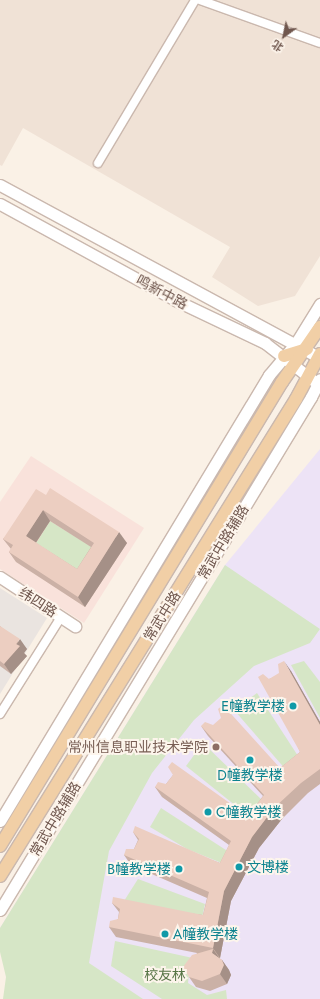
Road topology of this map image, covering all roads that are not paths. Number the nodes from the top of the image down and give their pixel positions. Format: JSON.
{"nodes":[{"id":1,"x":195,"y":0,"type":"edge"},
{"id":2,"x":200,"y":0,"type":"edge"},
{"id":3,"x":320,"y":43,"type":"edge"},
{"id":4,"x":98,"y":163,"type":"dead end"},
{"id":5,"x":0,"y":185,"type":"edge"},
{"id":6,"x":0,"y":204,"type":"edge"},
{"id":7,"x":320,"y":304,"type":"edge"},
{"id":8,"x":320,"y":327,"type":"edge"},
{"id":9,"x":296,"y":343,"type":"junction"},
{"id":10,"x":307,"y":349,"type":"junction"},
{"id":11,"x":284,"y":356,"type":"junction"},
{"id":12,"x":320,"y":356,"type":"edge"},
{"id":13,"x":295,"y":364,"type":"junction"},
{"id":14,"x":317,"y":381,"type":"edge"},
{"id":15,"x":0,"y":577,"type":"edge"},
{"id":16,"x":61,"y":617,"type":"junction"},
{"id":17,"x":75,"y":626,"type":"dead end"},
{"id":18,"x":0,"y":714,"type":"edge"},
{"id":19,"x":0,"y":821,"type":"edge"},
{"id":20,"x":0,"y":846,"type":"edge"},
{"id":21,"x":0,"y":876,"type":"edge"},
{"id":22,"x":0,"y":910,"type":"edge"}],
"edges":[{"from":1,"to":4,"type":"street"},
{"from":2,"to":3,"type":"street"},
{"from":5,"to":9,"type":"street","name":"鸣新中路"},
{"from":6,"to":11,"type":"street","name":"鸣新中路"},
{"from":7,"to":9,"type":"street"},
{"from":8,"to":10,"type":"main road","name":"常武中路"},
{"from":9,"to":10,"type":"street","name":"鸣新中路"},
{"from":9,"to":11,"type":"street"},
{"from":10,"to":11,"type":"main road"},
{"from":10,"to":12,"type":"street","name":"鸣新中路"},
{"from":10,"to":13,"type":"main road","name":"常武中路"},
{"from":11,"to":13,"type":"street","name":"鸣新中路"},
{"from":11,"to":19,"type":"street"},
{"from":12,"to":14,"type":"main road","name":"常武中路"},
{"from":13,"to":14,"type":"street","name":"鸣新中路"},
{"from":13,"to":20,"type":"main road","name":"常武中路"},
{"from":14,"to":21,"type":"main road","name":"常武中路"},
{"from":14,"to":22,"type":"street","name":"常武中路辅路"},
{"from":15,"to":16,"type":"street","name":"纬四路"},
{"from":16,"to":17,"type":"street","name":"纬四路"},
{"from":16,"to":18,"type":"street"}]}
